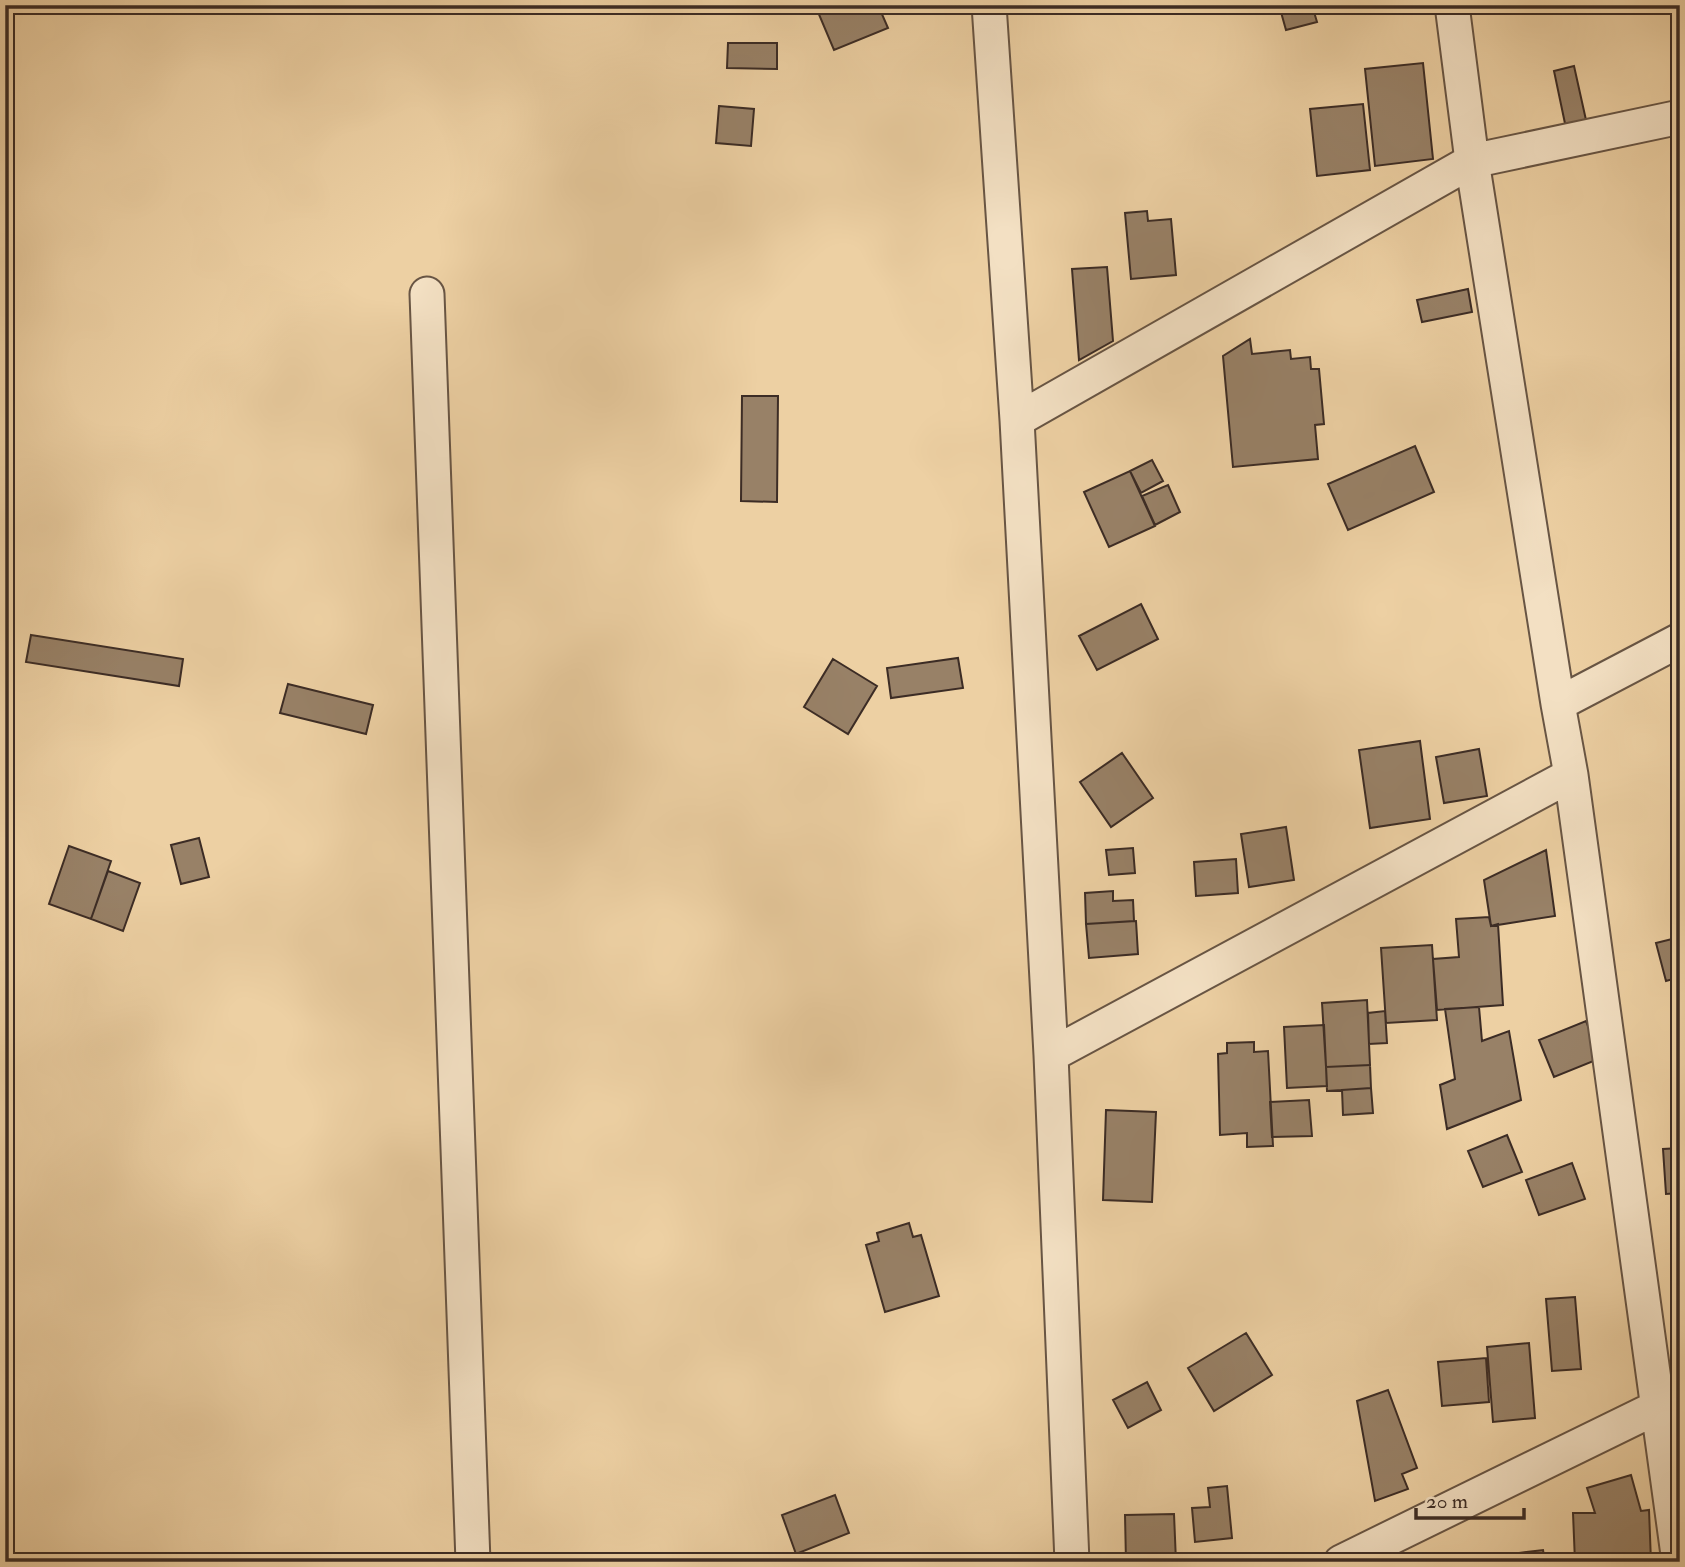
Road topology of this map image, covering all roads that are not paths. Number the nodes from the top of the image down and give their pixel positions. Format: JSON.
{"nodes":[{"id":1,"x":989,"y":5,"type":"edge"},
{"id":2,"x":1452,"y":5,"type":"edge"},
{"id":3,"x":1680,"y":117,"type":"edge"},
{"id":4,"x":1472,"y":161,"type":"junction"},
{"id":5,"x":427,"y":294,"type":"dead end"},
{"id":6,"x":1017,"y":420,"type":"junction"},
{"id":7,"x":1680,"y":640,"type":"edge"},
{"id":8,"x":1558,"y":704,"type":"junction"},
{"id":9,"x":1571,"y":775,"type":"junction"},
{"id":10,"x":1051,"y":1055,"type":"junction"},
{"id":11,"x":1669,"y":1401,"type":"edge"},
{"id":12,"x":474,"y":1562,"type":"edge"},
{"id":13,"x":1072,"y":1562,"type":"edge"},
{"id":14,"x":1341,"y":1562,"type":"edge"},
{"id":15,"x":1679,"y":1562,"type":"edge"}],
"edges":[{"from":1,"to":6,"type":"street"},
{"from":2,"to":4,"type":"street"},
{"from":3,"to":4,"type":"street"},
{"from":4,"to":6,"type":"street"},
{"from":4,"to":8,"type":"street"},
{"from":5,"to":12,"type":"street"},
{"from":6,"to":10,"type":"street"},
{"from":7,"to":8,"type":"street"},
{"from":8,"to":9,"type":"street"},
{"from":9,"to":10,"type":"street"},
{"from":9,"to":11,"type":"street"},
{"from":10,"to":13,"type":"street"},
{"from":11,"to":14,"type":"street"},
{"from":11,"to":15,"type":"street"}]}
